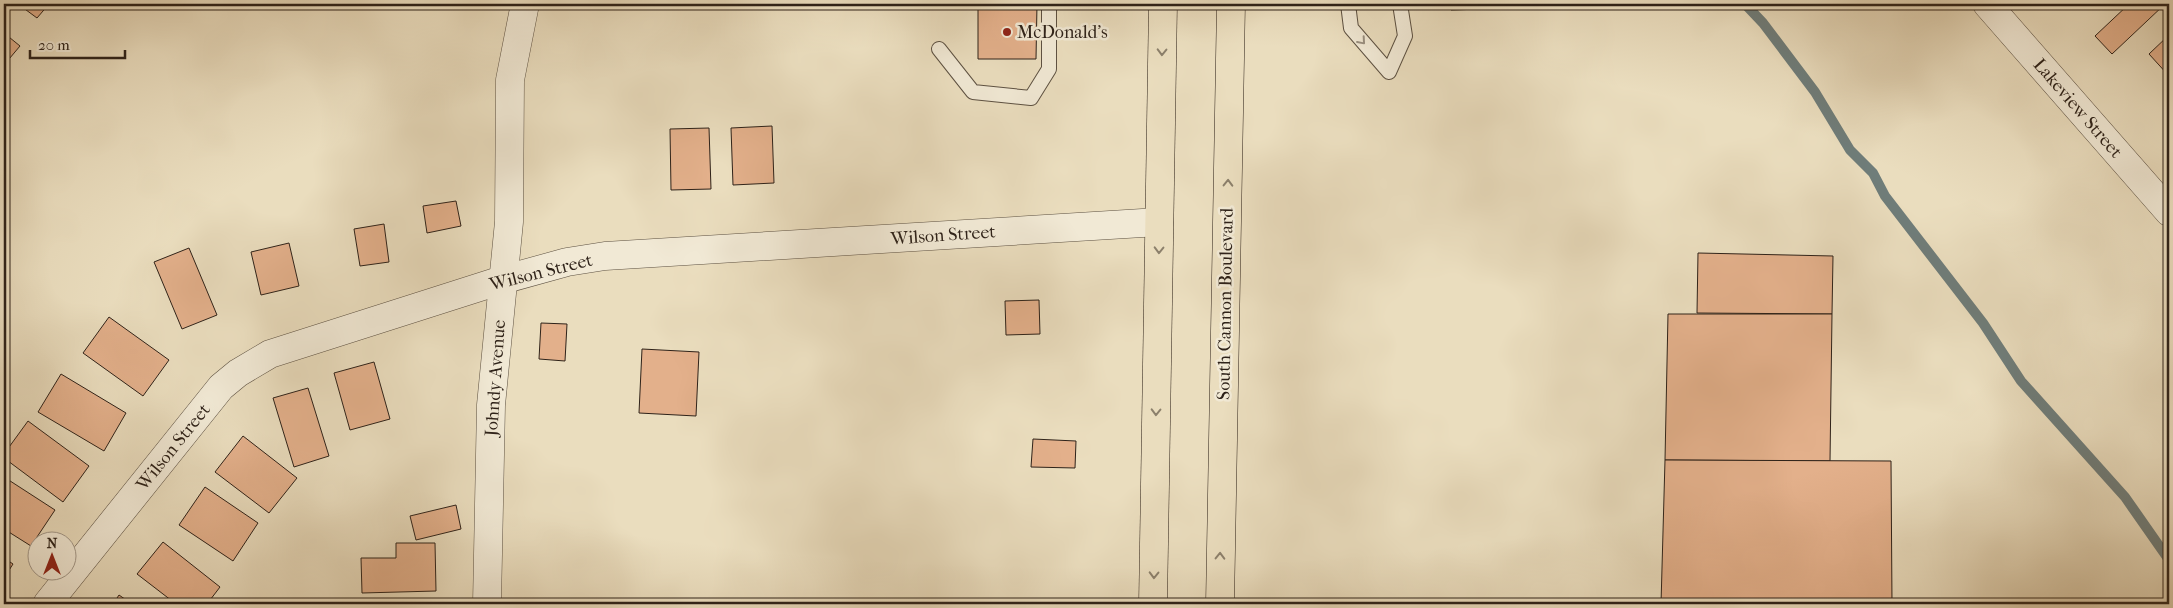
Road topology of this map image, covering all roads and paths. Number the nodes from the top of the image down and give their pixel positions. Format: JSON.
{"nodes":[{"id":1,"x":525,"y":4,"type":"edge"},
{"id":2,"x":1049,"y":4,"type":"edge"},
{"id":3,"x":1163,"y":4,"type":"edge"},
{"id":4,"x":1231,"y":4,"type":"edge"},
{"id":5,"x":1348,"y":4,"type":"edge"},
{"id":6,"x":1400,"y":4,"type":"edge"},
{"id":7,"x":1987,"y":4,"type":"edge"},
{"id":8,"x":939,"y":49,"type":"dead end"},
{"id":9,"x":2169,"y":212,"type":"edge"},
{"id":10,"x":1159,"y":222,"type":"junction"},
{"id":11,"x":502,"y":280,"type":"junction"},
{"id":12,"x":47,"y":604,"type":"edge"},
{"id":13,"x":487,"y":604,"type":"edge"},
{"id":14,"x":1153,"y":604,"type":"edge"},
{"id":15,"x":1220,"y":604,"type":"edge"}],
"edges":[{"from":1,"to":11,"type":"street","name":"Johndy Avenue"},
{"from":2,"to":8,"type":"lane"},
{"from":3,"to":10,"type":"main road","one_way":true},
{"from":15,"to":4,"type":"main road","name":"South Cannon Boulevard","one_way":true},
{"from":5,"to":6,"type":"lane","one_way":true},
{"from":7,"to":9,"type":"street","name":"Lakeview Street"},
{"from":10,"to":11,"type":"street","name":"Wilson Street"},
{"from":10,"to":14,"type":"main road","one_way":true},
{"from":11,"to":12,"type":"street","name":"Wilson Street"},
{"from":11,"to":13,"type":"street","name":"Johndy Avenue"}]}
